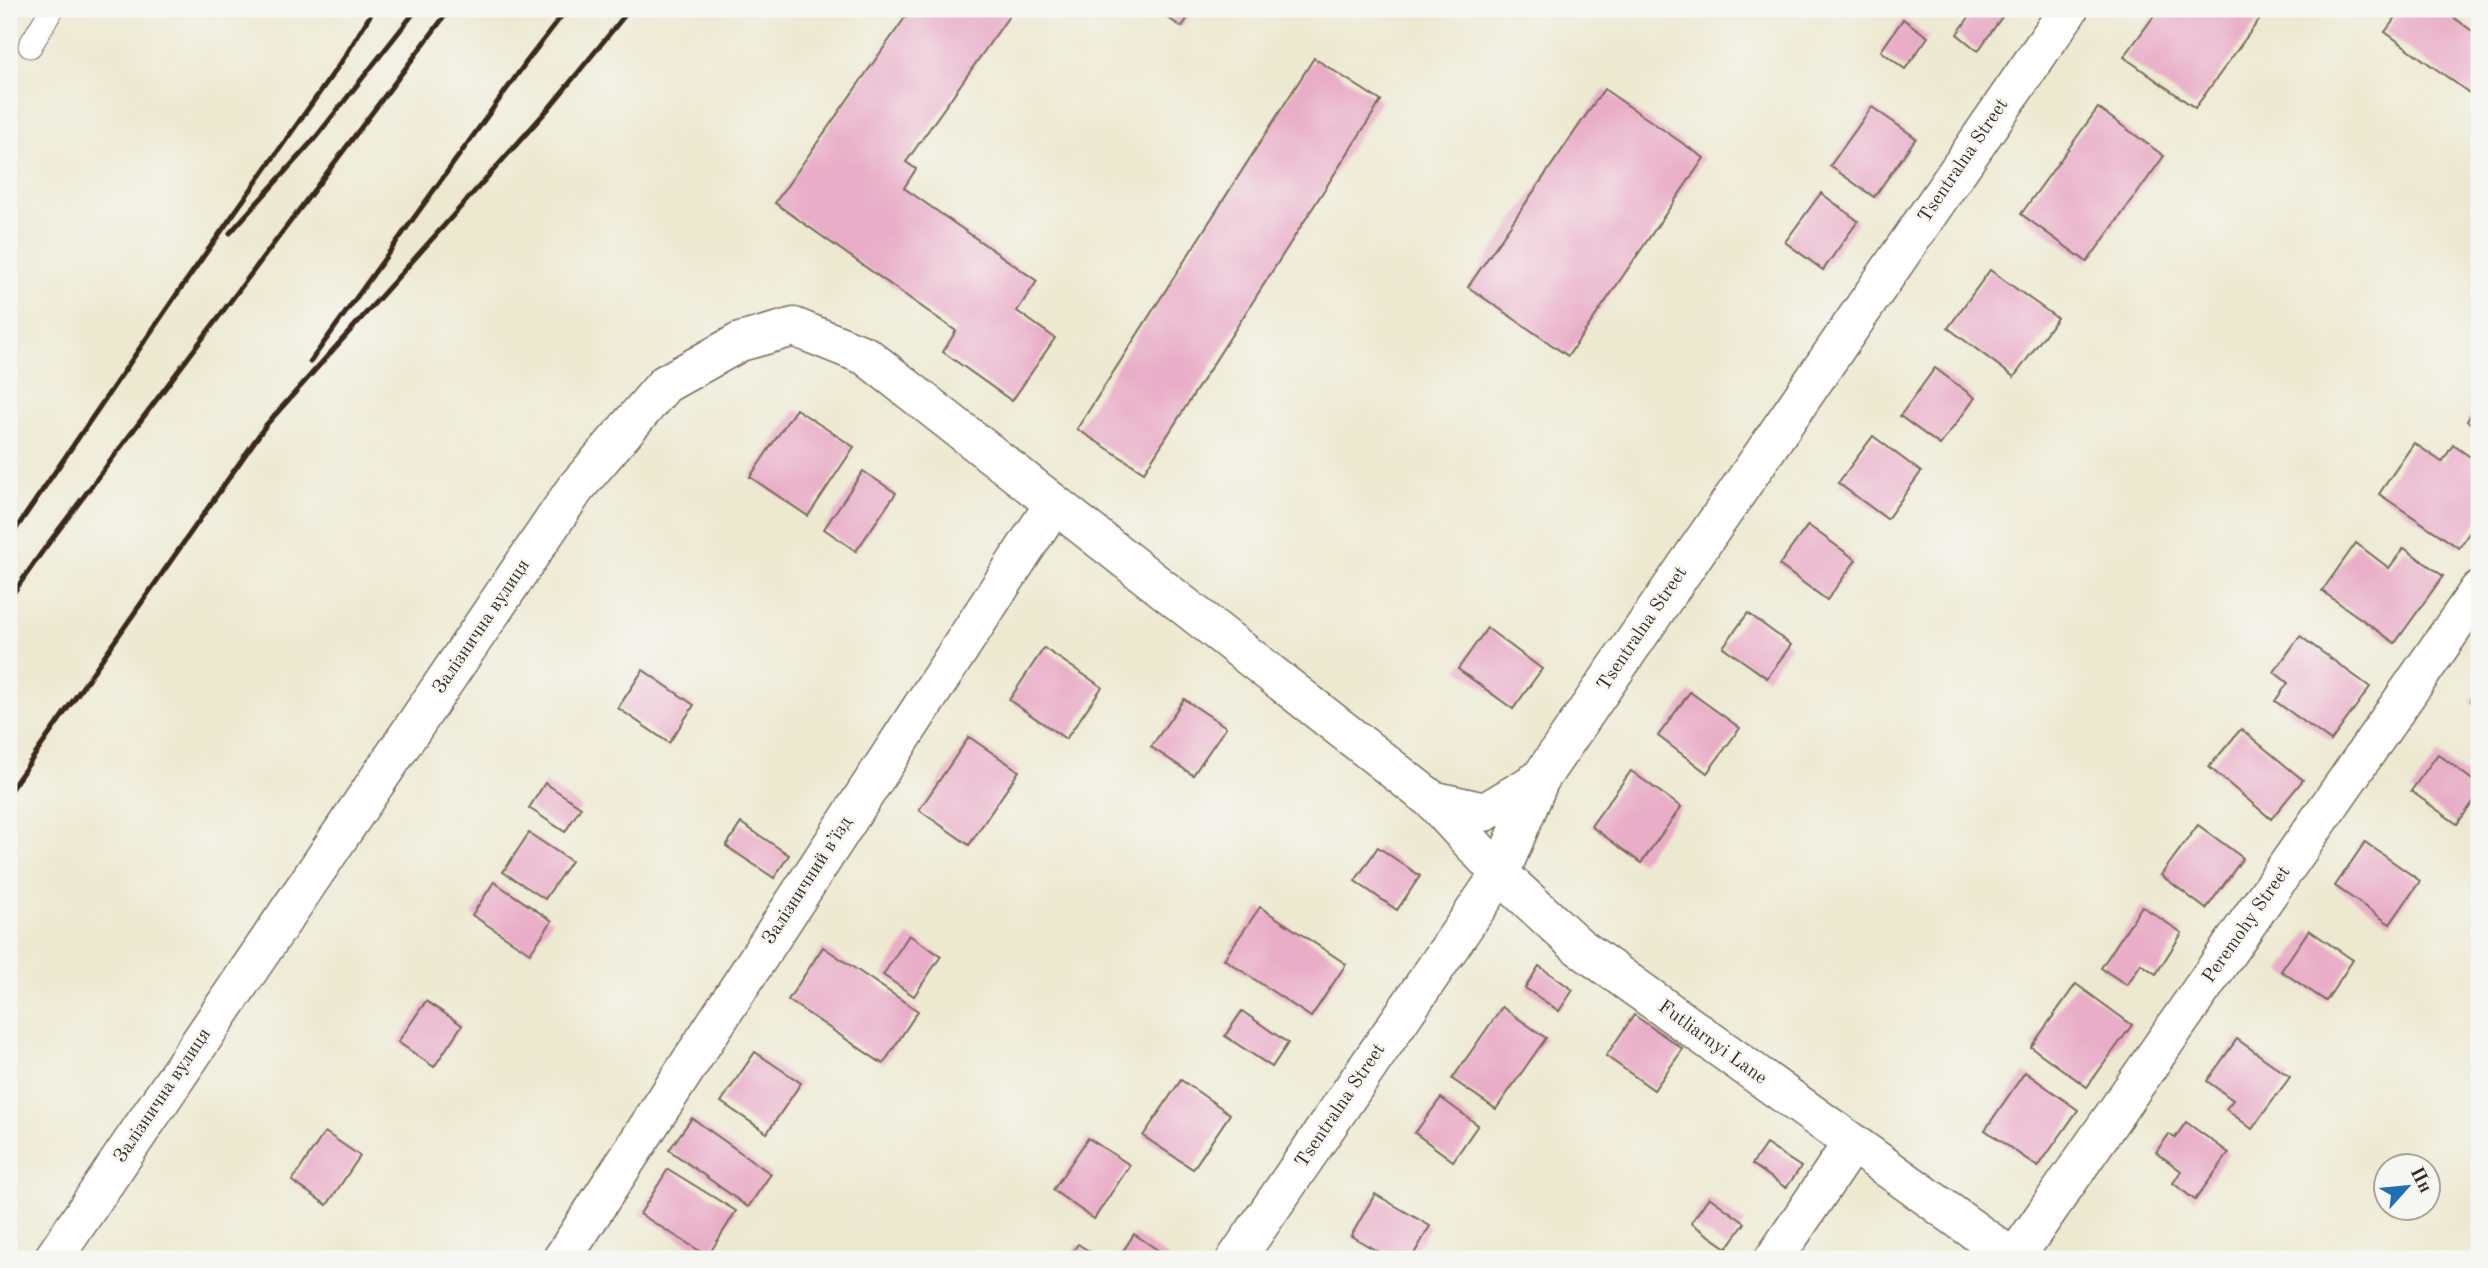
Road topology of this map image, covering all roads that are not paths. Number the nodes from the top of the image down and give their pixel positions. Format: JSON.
{"nodes":[{"id":1,"x":52,"y":9,"type":"edge"},
{"id":2,"x":2069,"y":9,"type":"edge"},
{"id":3,"x":30,"y":46,"type":"dead end"},
{"id":4,"x":1054,"y":503,"type":"junction"},
{"id":5,"x":2479,"y":590,"type":"edge"},
{"id":6,"x":1540,"y":779,"type":"junction"},
{"id":7,"x":1432,"y":800,"type":"junction"},
{"id":8,"x":1500,"y":874,"type":"junction"},
{"id":9,"x":1852,"y":1143,"type":"junction"},
{"id":10,"x":53,"y":1259,"type":"edge"},
{"id":11,"x":562,"y":1259,"type":"edge"},
{"id":12,"x":1236,"y":1259,"type":"edge"},
{"id":13,"x":1774,"y":1259,"type":"edge"},
{"id":14,"x":2014,"y":1259,"type":"edge"}],
"edges":[{"from":1,"to":3,"type":"lane"},
{"from":2,"to":6,"type":"street","name":"Tsentralna Street"},
{"from":4,"to":7,"type":"street","name":"Залізнична вулиця"},
{"from":4,"to":10,"type":"street","name":"Залізнична вулиця"},
{"from":4,"to":11,"type":"street","name":"Залізничний в’їзд"},
{"from":5,"to":14,"type":"street","name":"Peremohy Street"},
{"from":6,"to":7,"type":"street"},
{"from":6,"to":8,"type":"street","name":"Tsentralna Street"},
{"from":7,"to":8,"type":"street","name":"Futliarnyi Lane"},
{"from":8,"to":9,"type":"street","name":"Futliarnyi Lane"},
{"from":8,"to":12,"type":"street","name":"Tsentralna Street"},
{"from":9,"to":13,"type":"street"},
{"from":9,"to":14,"type":"street","name":"Futliarnyi Lane"}]}
